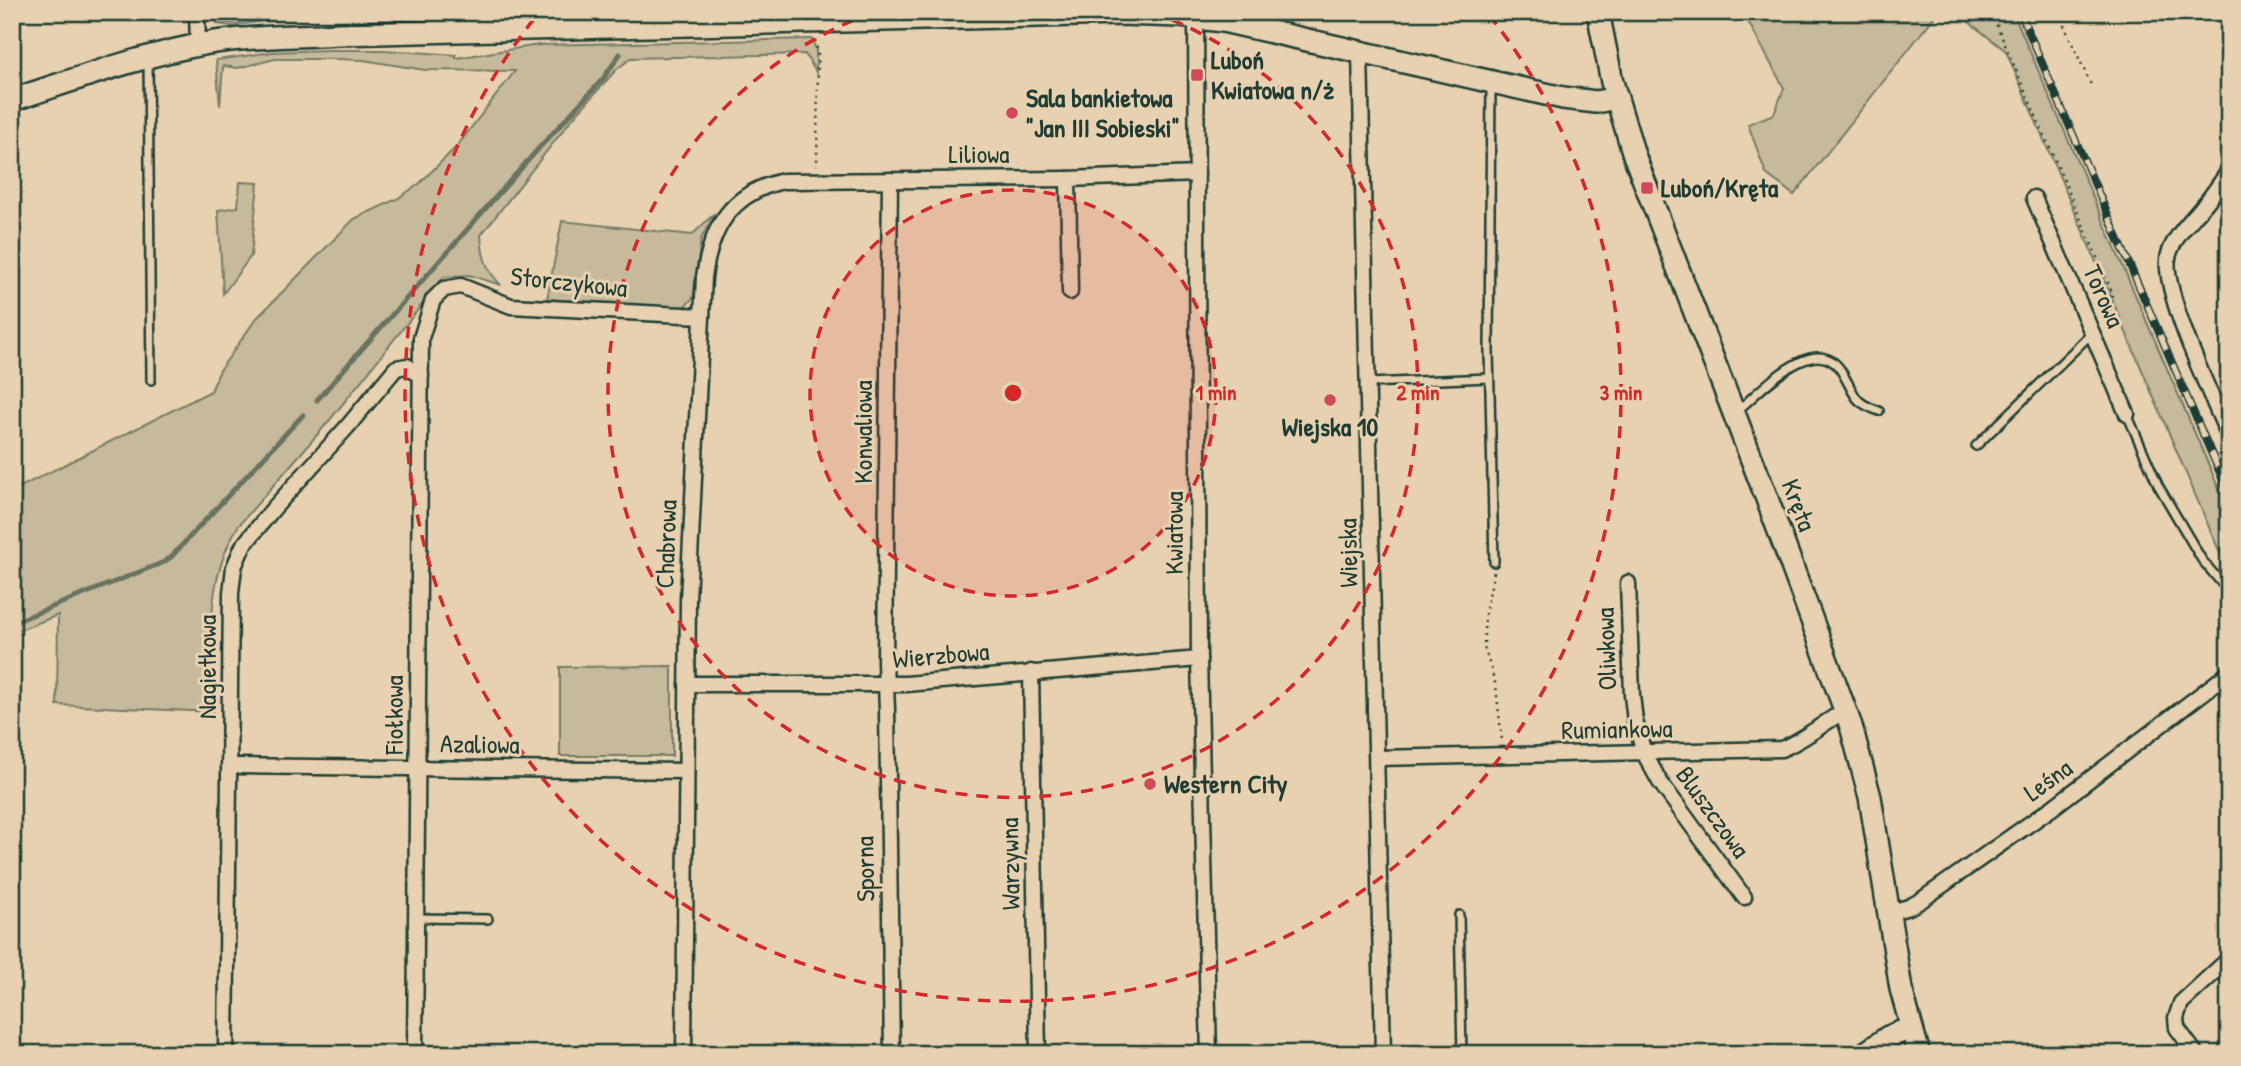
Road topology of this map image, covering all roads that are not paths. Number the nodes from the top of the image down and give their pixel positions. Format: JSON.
{"nodes":[{"id":1,"x":197,"y":12,"type":"edge"},
{"id":2,"x":1598,"y":12,"type":"edge"},
{"id":3,"x":959,"y":15,"type":"edge"},
{"id":4,"x":1196,"y":15,"type":"edge"},
{"id":5,"x":198,"y":46,"type":"junction"},
{"id":6,"x":1360,"y":52,"type":"junction"},
{"id":7,"x":148,"y":58,"type":"junction"},
{"id":8,"x":1491,"y":81,"type":"junction"},
{"id":9,"x":1617,"y":99,"type":"junction"},
{"id":10,"x":12,"y":100,"type":"edge"},
{"id":11,"x":2229,"y":171,"type":"edge"},
{"id":12,"x":1198,"y":174,"type":"junction"},
{"id":13,"x":1068,"y":178,"type":"junction"},
{"id":14,"x":890,"y":180,"type":"junction"},
{"id":15,"x":2034,"y":198,"type":"dead end"},
{"id":16,"x":1070,"y":292,"type":"dead end"},
{"id":17,"x":702,"y":316,"type":"junction"},
{"id":18,"x":2092,"y":333,"type":"junction"},
{"id":19,"x":421,"y":376,"type":"junction"},
{"id":20,"x":1489,"y":378,"type":"junction"},
{"id":21,"x":151,"y":380,"type":"dead end"},
{"id":22,"x":1368,"y":383,"type":"junction"},
{"id":23,"x":1879,"y":411,"type":"dead end"},
{"id":24,"x":1734,"y":413,"type":"junction"},
{"id":25,"x":2127,"y":414,"type":"joint"},
{"id":26,"x":2229,"y":437,"type":"edge"},
{"id":27,"x":1976,"y":446,"type":"dead end"},
{"id":28,"x":1494,"y":562,"type":"road end"},
{"id":29,"x":1628,"y":583,"type":"dead end"},
{"id":30,"x":2229,"y":592,"type":"edge"},
{"id":31,"x":1199,"y":659,"type":"junction"},
{"id":32,"x":1031,"y":672,"type":"junction"},
{"id":33,"x":2229,"y":673,"type":"edge"},
{"id":34,"x":687,"y":684,"type":"junction"},
{"id":35,"x":886,"y":685,"type":"junction"},
{"id":36,"x":1846,"y":710,"type":"junction"},
{"id":37,"x":1644,"y":753,"type":"junction"},
{"id":38,"x":1378,"y":758,"type":"junction"},
{"id":39,"x":231,"y":766,"type":"junction"},
{"id":40,"x":418,"y":768,"type":"junction"},
{"id":41,"x":686,"y":771,"type":"junction"},
{"id":42,"x":1744,"y":897,"type":"dead end"},
{"id":43,"x":1887,"y":913,"type":"junction"},
{"id":44,"x":1459,"y":915,"type":"dead end"},
{"id":45,"x":416,"y":918,"type":"junction"},
{"id":46,"x":488,"y":919,"type":"dead end"},
{"id":47,"x":2229,"y":959,"type":"edge"},
{"id":48,"x":1911,"y":1028,"type":"junction"},
{"id":49,"x":226,"y":1054,"type":"edge"},
{"id":50,"x":415,"y":1054,"type":"edge"},
{"id":51,"x":684,"y":1054,"type":"edge"},
{"id":52,"x":892,"y":1054,"type":"edge"},
{"id":53,"x":1038,"y":1054,"type":"edge"},
{"id":54,"x":1209,"y":1054,"type":"edge"},
{"id":55,"x":1383,"y":1054,"type":"edge"},
{"id":56,"x":1462,"y":1054,"type":"edge"},
{"id":57,"x":1864,"y":1054,"type":"edge"},
{"id":58,"x":1919,"y":1054,"type":"edge"},
{"id":59,"x":2196,"y":1054,"type":"edge"}],
"edges":[{"from":1,"to":5,"type":"street"},
{"from":2,"to":9,"type":"street","name":"Kręta"},
{"from":3,"to":4,"type":"street"},
{"from":3,"to":5,"type":"street"},
{"from":4,"to":6,"type":"street"},
{"from":4,"to":12,"type":"street","name":"Kwiatowa"},
{"from":5,"to":7,"type":"street"},
{"from":6,"to":8,"type":"street"},
{"from":6,"to":22,"type":"street","name":"Wiejska"},
{"from":7,"to":10,"type":"street"},
{"from":7,"to":21,"type":"lane"},
{"from":8,"to":9,"type":"street"},
{"from":8,"to":20,"type":"lane"},
{"from":9,"to":24,"type":"street","name":"Kręta"},
{"from":11,"to":26,"type":"street"},
{"from":12,"to":13,"type":"street","name":"Liliowa"},
{"from":12,"to":31,"type":"street","name":"Kwiatowa"},
{"from":13,"to":14,"type":"street","name":"Liliowa"},
{"from":13,"to":16,"type":"street"},
{"from":14,"to":17,"type":"street","name":"Chabrowa"},
{"from":14,"to":35,"type":"street","name":"Konwaliowa"},
{"from":15,"to":18,"type":"street","name":"Torowa"},
{"from":17,"to":19,"type":"street","name":"Storczykowa"},
{"from":17,"to":34,"type":"street","name":"Chabrowa"},
{"from":18,"to":25,"type":"street","name":"Torowa"},
{"from":18,"to":27,"type":"lane"},
{"from":19,"to":39,"type":"street","name":"Nagietkowa"},
{"from":19,"to":40,"type":"street","name":"Fiołkowa"},
{"from":20,"to":22,"type":"lane"},
{"from":20,"to":28,"type":"lane"},
{"from":22,"to":38,"type":"street","name":"Wiejska"},
{"from":23,"to":24,"type":"lane"},
{"from":24,"to":36,"type":"street","name":"Kręta"},
{"from":25,"to":30,"type":"lane"},
{"from":29,"to":37,"type":"street","name":"Oliwkowa"},
{"from":31,"to":32,"type":"street","name":"Wierzbowa"},
{"from":31,"to":54,"type":"street","name":"Kwiatowa"},
{"from":32,"to":35,"type":"street","name":"Wierzbowa"},
{"from":32,"to":53,"type":"street","name":"Warzywna"},
{"from":33,"to":43,"type":"street","name":"Leśna"},
{"from":34,"to":35,"type":"street","name":"Wierzbowa"},
{"from":34,"to":41,"type":"street","name":"Chabrowa"},
{"from":35,"to":52,"type":"street","name":"Sporna"},
{"from":36,"to":37,"type":"street","name":"Rumiankowa"},
{"from":36,"to":43,"type":"street","name":"Kręta"},
{"from":37,"to":38,"type":"street","name":"Rumiankowa"},
{"from":37,"to":42,"type":"street","name":"Bluszczowa"},
{"from":38,"to":55,"type":"street","name":"Wiejska"},
{"from":39,"to":40,"type":"street","name":"Azaliowa"},
{"from":39,"to":49,"type":"street","name":"Nagietkowa"},
{"from":40,"to":41,"type":"street","name":"Azaliowa"},
{"from":40,"to":45,"type":"street","name":"Fiołkowa"},
{"from":41,"to":51,"type":"street","name":"Chabrowa"},
{"from":43,"to":48,"type":"street","name":"Kręta"},
{"from":44,"to":56,"type":"lane"},
{"from":45,"to":46,"type":"lane"},
{"from":45,"to":50,"type":"street","name":"Fiołkowa"},
{"from":47,"to":59,"type":"street"},
{"from":48,"to":57,"type":"street"},
{"from":48,"to":58,"type":"street","name":"Kręta"}]}
